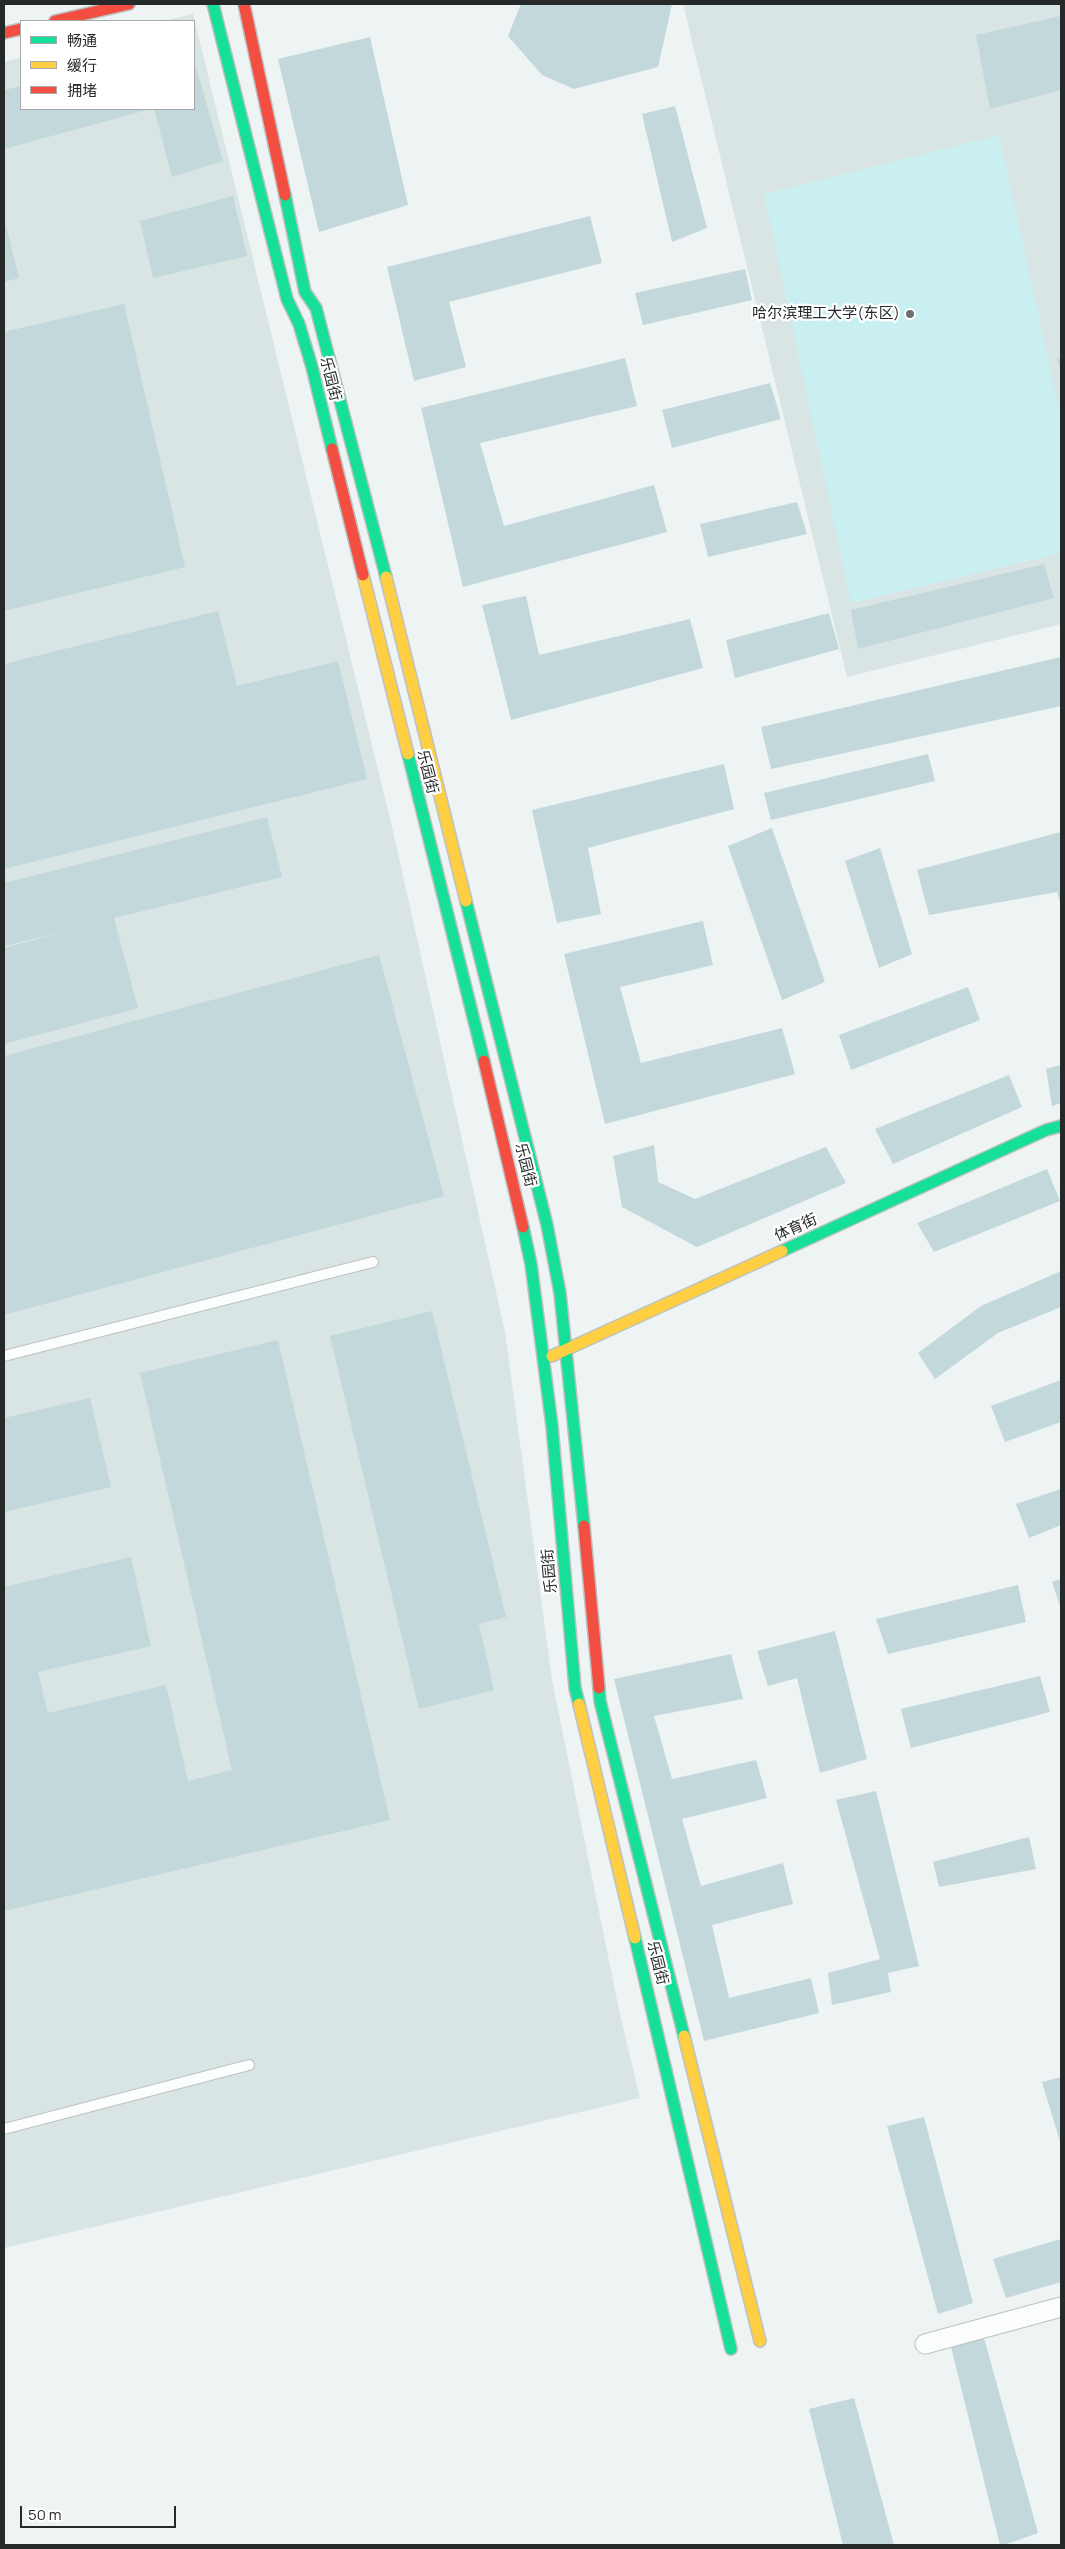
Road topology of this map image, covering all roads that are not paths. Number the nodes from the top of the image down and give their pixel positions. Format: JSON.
{"nodes":[{"id":1,"x":129,"y":4,"type":"edge"},
{"id":2,"x":213,"y":4,"type":"edge"},
{"id":3,"x":244,"y":4,"type":"edge"},
{"id":4,"x":59,"y":20,"type":"edge"},
{"id":5,"x":20,"y":29,"type":"edge"},
{"id":6,"x":4,"y":33,"type":"edge"},
{"id":7,"x":1061,"y":1126,"type":"edge"},
{"id":8,"x":373,"y":1262,"type":"dead end"},
{"id":9,"x":566,"y":1349,"type":"junction"},
{"id":10,"x":4,"y":1356,"type":"edge"},
{"id":11,"x":544,"y":1360,"type":"junction"},
{"id":12,"x":249,"y":2065,"type":"dead end"},
{"id":13,"x":4,"y":2129,"type":"edge"},
{"id":14,"x":1061,"y":2307,"type":"edge"},
{"id":15,"x":760,"y":2341,"type":"dead end"},
{"id":16,"x":925,"y":2344,"type":"dead end"},
{"id":17,"x":731,"y":2349,"type":"dead end"}],
"edges":[{"from":1,"to":4,"type":"main road"},
{"from":2,"to":11,"type":"main road","name":"乐园街"},
{"from":3,"to":9,"type":"main road","name":"乐园街"},
{"from":5,"to":6,"type":"main road"},
{"from":7,"to":9,"type":"main road","name":"体育街"},
{"from":8,"to":10,"type":"lane"},
{"from":9,"to":11,"type":"main road","name":"体育街"},
{"from":9,"to":15,"type":"main road","name":"乐园街"},
{"from":11,"to":17,"type":"main road","name":"乐园街"},
{"from":12,"to":13,"type":"lane"},
{"from":14,"to":16,"type":"street"}]}
